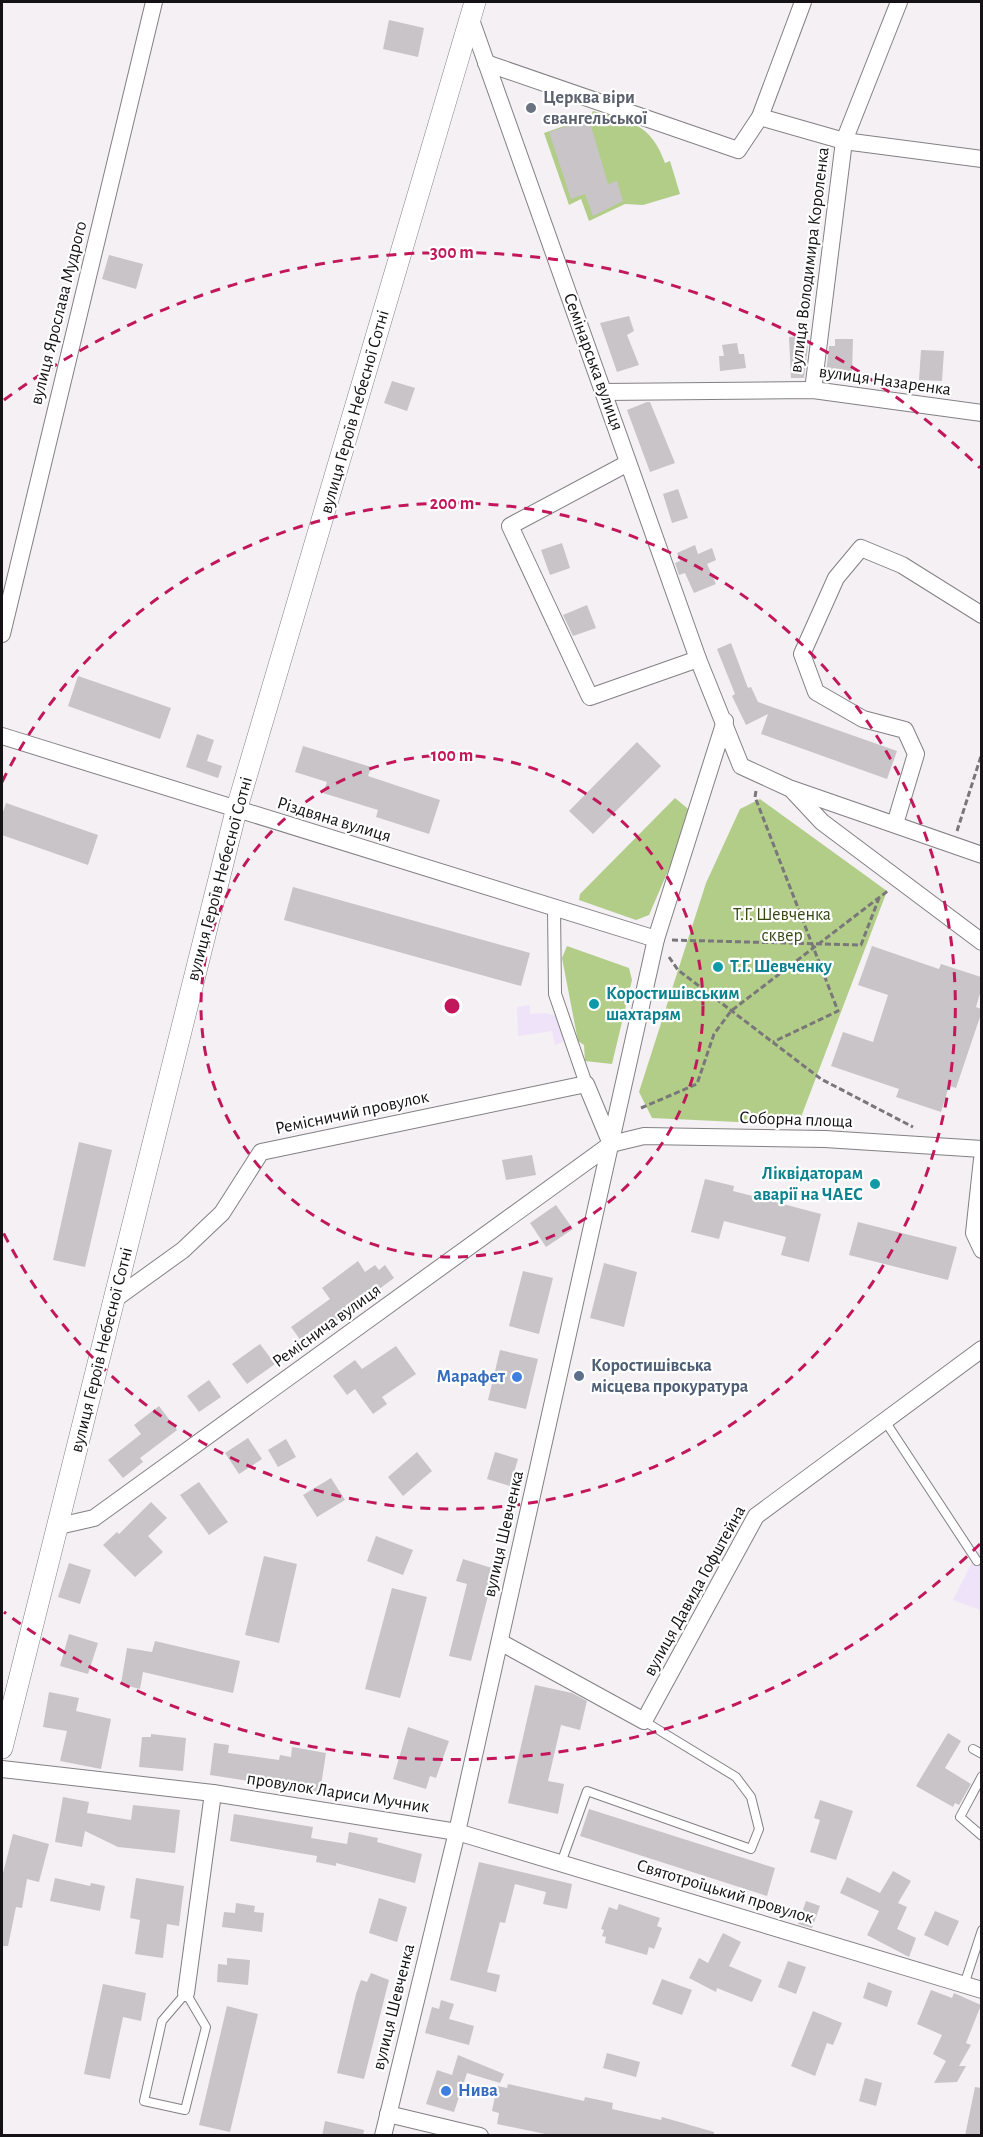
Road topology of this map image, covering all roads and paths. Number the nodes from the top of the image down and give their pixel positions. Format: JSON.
{"nodes":[{"id":1,"x":154,"y":2,"type":"edge"},
{"id":2,"x":803,"y":2,"type":"edge"},
{"id":3,"x":899,"y":2,"type":"edge"},
{"id":4,"x":473,"y":9,"type":"edge"},
{"id":5,"x":486,"y":63,"type":"junction"},
{"id":6,"x":760,"y":117,"type":"junction"},
{"id":7,"x":844,"y":141,"type":"junction"},
{"id":8,"x":981,"y":159,"type":"edge"},
{"id":9,"x":813,"y":390,"type":"junction"},
{"id":10,"x":603,"y":392,"type":"junction"},
{"id":11,"x":981,"y":413,"type":"edge"},
{"id":12,"x":628,"y":463,"type":"junction"},
{"id":13,"x":981,"y":615,"type":"edge"},
{"id":14,"x":2,"y":634,"type":"edge"},
{"id":15,"x":698,"y":659,"type":"junction"},
{"id":16,"x":725,"y":721,"type":"junction"},
{"id":17,"x":2,"y":736,"type":"edge"},
{"id":18,"x":981,"y":753,"type":"edge"},
{"id":19,"x":760,"y":775,"type":"junction"},
{"id":20,"x":789,"y":788,"type":"junction"},
{"id":21,"x":236,"y":811,"type":"junction"},
{"id":22,"x":895,"y":824,"type":"junction"},
{"id":23,"x":952,"y":844,"type":"junction"},
{"id":24,"x":981,"y":855,"type":"edge"},
{"id":25,"x":900,"y":882,"type":"junction"},
{"id":26,"x":880,"y":897,"type":"junction"},
{"id":27,"x":554,"y":908,"type":"junction"},
{"id":28,"x":656,"y":939,"type":"junction"},
{"id":29,"x":981,"y":942,"type":"edge"},
{"id":30,"x":813,"y":945,"type":"junction"},
{"id":31,"x":731,"y":1011,"type":"junction"},
{"id":32,"x":773,"y":1042,"type":"junction"},
{"id":33,"x":586,"y":1084,"type":"junction"},
{"id":34,"x":640,"y":1108,"type":"dead end"},
{"id":35,"x":921,"y":1131,"type":"dead end"},
{"id":36,"x":611,"y":1144,"type":"junction"},
{"id":37,"x":981,"y":1149,"type":"edge"},
{"id":38,"x":981,"y":1159,"type":"edge"},
{"id":39,"x":981,"y":1250,"type":"edge"},
{"id":40,"x":115,"y":1299,"type":"junction"},
{"id":41,"x":981,"y":1349,"type":"edge"},
{"id":42,"x":885,"y":1420,"type":"junction"},
{"id":43,"x":59,"y":1526,"type":"junction"},
{"id":44,"x":977,"y":1561,"type":"dead end"},
{"id":45,"x":500,"y":1642,"type":"junction"},
{"id":46,"x":644,"y":1721,"type":"junction"},
{"id":47,"x":2,"y":1748,"type":"edge"},
{"id":48,"x":973,"y":1749,"type":"dead end"},
{"id":49,"x":981,"y":1754,"type":"edge"},
{"id":50,"x":2,"y":1769,"type":"edge"},
{"id":51,"x":981,"y":1776,"type":"edge"},
{"id":52,"x":213,"y":1793,"type":"junction"},
{"id":53,"x":457,"y":1832,"type":"junction"},
{"id":54,"x":981,"y":1836,"type":"edge"},
{"id":55,"x":561,"y":1863,"type":"junction"},
{"id":56,"x":981,"y":1930,"type":"edge"},
{"id":57,"x":964,"y":1985,"type":"junction"},
{"id":58,"x":981,"y":1990,"type":"edge"},
{"id":59,"x":186,"y":1993,"type":"junction"},
{"id":60,"x":388,"y":2114,"type":"junction"},
{"id":61,"x":383,"y":2136,"type":"edge"},
{"id":62,"x":480,"y":2136,"type":"edge"}],
"edges":[{"from":1,"to":14,"type":"street","name":"вулиця Ярослава Мудрого"},
{"from":2,"to":6,"type":"street"},
{"from":3,"to":7,"type":"street","name":"вулиця Володимира Короленка"},
{"from":4,"to":5,"type":"street","name":"Семінарська вулиця"},
{"from":4,"to":21,"type":"street","name":"вулиця Героїв Небесної Сотні"},
{"from":5,"to":6,"type":"street"},
{"from":5,"to":10,"type":"street","name":"Семінарська вулиця"},
{"from":6,"to":7,"type":"street"},
{"from":7,"to":8,"type":"street"},
{"from":7,"to":9,"type":"street","name":"вулиця Володимира Короленка"},
{"from":9,"to":10,"type":"street","name":"вулиця Назаренка"},
{"from":9,"to":11,"type":"street","name":"вулиця Назаренка"},
{"from":10,"to":12,"type":"street","name":"Семінарська вулиця"},
{"from":12,"to":15,"type":"street","name":"Семінарська вулиця"},
{"from":12,"to":15,"type":"street"},
{"from":13,"to":22,"type":"street"},
{"from":15,"to":16,"type":"street","name":"Семінарська вулиця"},
{"from":16,"to":19,"type":"street","name":"Семінарська вулиця"},
{"from":16,"to":28,"type":"street","name":"вулиця Шевченка"},
{"from":17,"to":21,"type":"street","name":"Різдвяна вулиця"},
{"from":18,"to":23,"type":"path"},
{"from":19,"to":20,"type":"street","name":"Семінарська вулиця"},
{"from":19,"to":30,"type":"path"},
{"from":20,"to":22,"type":"street","name":"Семінарська вулиця"},
{"from":20,"to":25,"type":"street"},
{"from":21,"to":27,"type":"street","name":"Різдвяна вулиця"},
{"from":21,"to":40,"type":"street","name":"вулиця Героїв Небесної Сотні"},
{"from":22,"to":23,"type":"street","name":"Семінарська вулиця"},
{"from":23,"to":24,"type":"street","name":"Семінарська вулиця"},
{"from":25,"to":26,"type":"path"},
{"from":25,"to":29,"type":"street"},
{"from":26,"to":30,"type":"path"},
{"from":26,"to":30,"type":"path"},
{"from":27,"to":28,"type":"street","name":"Різдвяна вулиця"},
{"from":27,"to":33,"type":"street"},
{"from":28,"to":30,"type":"path"},
{"from":28,"to":31,"type":"path"},
{"from":28,"to":36,"type":"street","name":"вулиця Шевченка"},
{"from":30,"to":31,"type":"path"},
{"from":30,"to":32,"type":"path"},
{"from":31,"to":32,"type":"path"},
{"from":31,"to":34,"type":"path"},
{"from":32,"to":35,"type":"path"},
{"from":33,"to":36,"type":"street"},
{"from":33,"to":40,"type":"street","name":"Ремісничий провулок"},
{"from":36,"to":37,"type":"street","name":"Соборна площа"},
{"from":36,"to":43,"type":"street","name":"Реміснича вулиця"},
{"from":36,"to":45,"type":"street","name":"вулиця Шевченка"},
{"from":38,"to":39,"type":"street"},
{"from":40,"to":43,"type":"street","name":"вулиця Героїв Небесної Сотні"},
{"from":41,"to":42,"type":"street","name":"вулиця Давида Гофштейна"},
{"from":42,"to":44,"type":"lane"},
{"from":42,"to":46,"type":"street","name":"вулиця Давида Гофштейна"},
{"from":43,"to":47,"type":"street","name":"вулиця Героїв Небесної Сотні"},
{"from":45,"to":46,"type":"street"},
{"from":45,"to":53,"type":"street","name":"вулиця Шевченка"},
{"from":46,"to":55,"type":"lane"},
{"from":48,"to":49,"type":"lane"},
{"from":50,"to":52,"type":"street","name":"провулок Лариси Мучник"},
{"from":51,"to":54,"type":"lane"},
{"from":52,"to":53,"type":"street","name":"провулок Лариси Мучник"},
{"from":52,"to":59,"type":"street"},
{"from":53,"to":55,"type":"street","name":"Святотроїцький провулок"},
{"from":53,"to":60,"type":"street","name":"вулиця Шевченка"},
{"from":55,"to":57,"type":"street","name":"Святотроїцький провулок"},
{"from":56,"to":57,"type":"lane"},
{"from":57,"to":58,"type":"street","name":"Святотроїцький провулок"},
{"from":59,"to":59,"type":"lane"},
{"from":60,"to":61,"type":"street","name":"вулиця Шевченка"},
{"from":60,"to":62,"type":"street"}]}
